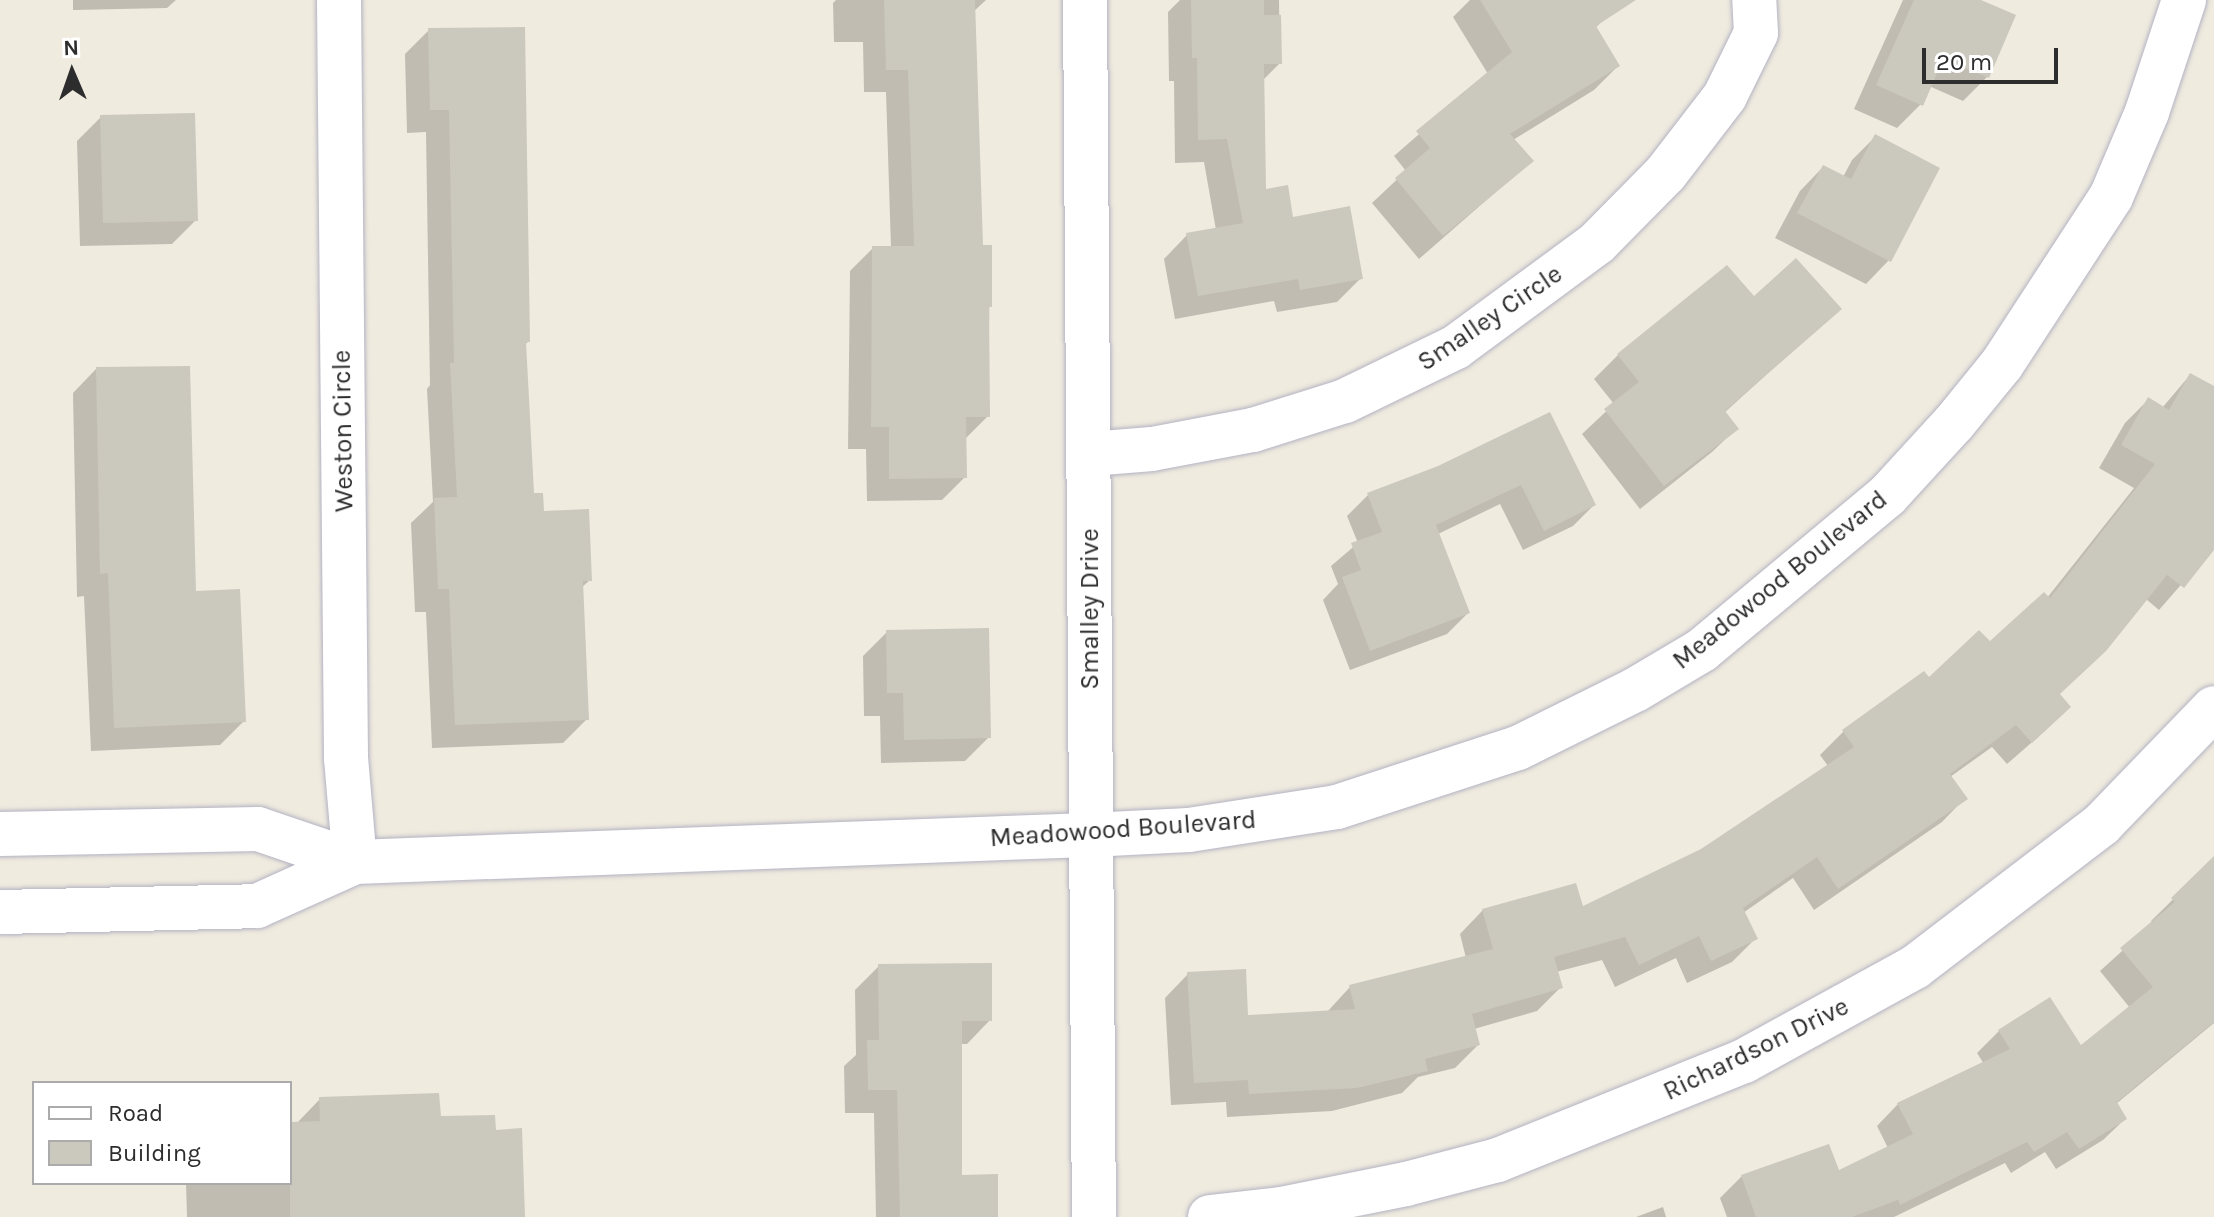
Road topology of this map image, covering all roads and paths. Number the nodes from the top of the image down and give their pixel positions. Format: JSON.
{"nodes":[{"id":1,"x":339,"y":0,"type":"edge"},
{"id":2,"x":1085,"y":0,"type":"edge"},
{"id":3,"x":1754,"y":0,"type":"edge"},
{"id":4,"x":2184,"y":0,"type":"edge"},
{"id":5,"x":1090,"y":454,"type":"junction"},
{"id":6,"x":2214,"y":708,"type":"edge"},
{"id":7,"x":0,"y":834,"type":"edge"},
{"id":8,"x":1089,"y":835,"type":"junction"},
{"id":9,"x":355,"y":862,"type":"junction"},
{"id":10,"x":0,"y":912,"type":"edge"},
{"id":11,"x":1094,"y":1217,"type":"edge"},
{"id":12,"x":1210,"y":1217,"type":"edge"}],
"edges":[{"from":1,"to":9,"type":"street","name":"Weston Circle"},
{"from":2,"to":5,"type":"street","name":"Smalley Drive"},
{"from":3,"to":5,"type":"street","name":"Smalley Circle"},
{"from":4,"to":8,"type":"street","name":"Meadowood Boulevard"},
{"from":5,"to":8,"type":"street","name":"Smalley Drive"},
{"from":6,"to":12,"type":"street","name":"Richardson Drive"},
{"from":7,"to":9,"type":"street","name":"Meadowood Boulevard"},
{"from":8,"to":9,"type":"street","name":"Meadowood Boulevard"},
{"from":8,"to":11,"type":"street","name":"Smalley Drive"},
{"from":9,"to":10,"type":"street","name":"Meadowood Boulevard"}]}
